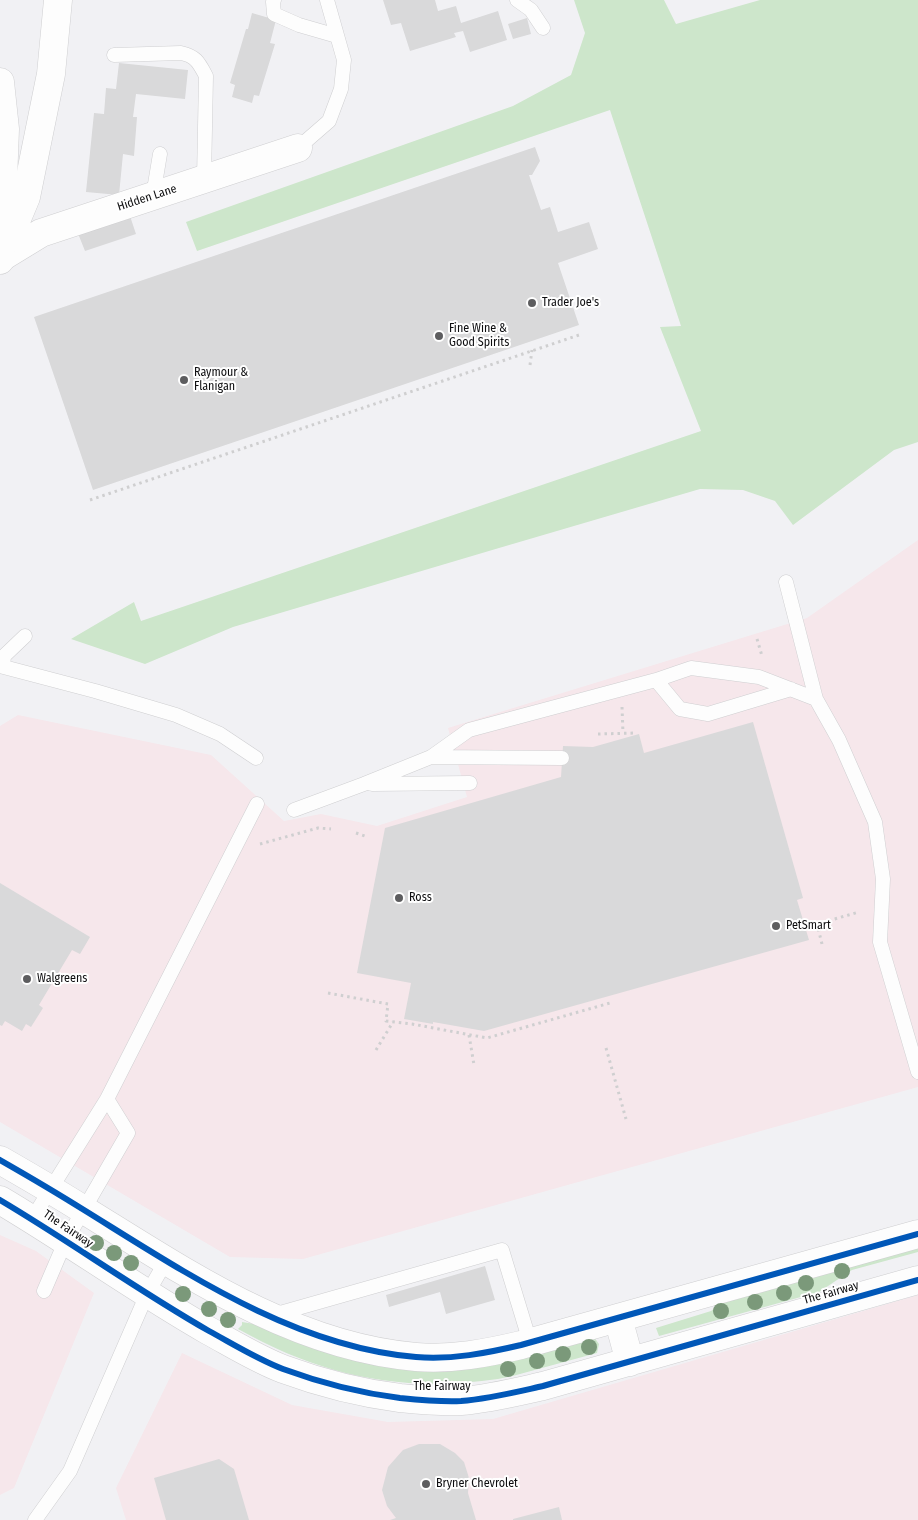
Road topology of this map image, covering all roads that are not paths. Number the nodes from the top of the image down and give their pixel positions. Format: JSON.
{"nodes":[{"id":1,"x":58,"y":0,"type":"edge"},
{"id":2,"x":274,"y":0,"type":"edge"},
{"id":3,"x":327,"y":0,"type":"edge"},
{"id":4,"x":516,"y":0,"type":"edge"},
{"id":5,"x":543,"y":28,"type":"dead end"},
{"id":6,"x":337,"y":36,"type":"junction"},
{"id":7,"x":114,"y":56,"type":"dead end"},
{"id":8,"x":0,"y":82,"type":"edge"},
{"id":9,"x":298,"y":148,"type":"joint"},
{"id":10,"x":160,"y":154,"type":"dead end"},
{"id":11,"x":204,"y":179,"type":"junction"},
{"id":12,"x":154,"y":196,"type":"junction"},
{"id":13,"x":0,"y":259,"type":"edge"},
{"id":14,"x":786,"y":582,"type":"dead end"},
{"id":15,"x":25,"y":636,"type":"dead end"},
{"id":16,"x":1,"y":659,"type":"edge"},
{"id":17,"x":656,"y":680,"type":"junction"},
{"id":18,"x":791,"y":689,"type":"junction"},
{"id":19,"x":816,"y":699,"type":"junction"},
{"id":20,"x":431,"y":757,"type":"junction"},
{"id":21,"x":256,"y":758,"type":"dead end"},
{"id":22,"x":562,"y":758,"type":"dead end"},
{"id":23,"x":470,"y":783,"type":"dead end"},
{"id":24,"x":364,"y":784,"type":"junction"},
{"id":25,"x":257,"y":804,"type":"dead end"},
{"id":26,"x":294,"y":810,"type":"dead end"},
{"id":27,"x":918,"y":1072,"type":"edge"},
{"id":28,"x":107,"y":1099,"type":"junction"},
{"id":29,"x":0,"y":1160,"type":"edge"},
{"id":30,"x":51,"y":1190,"type":"junction"},
{"id":31,"x":0,"y":1200,"type":"edge"},
{"id":32,"x":83,"y":1209,"type":"junction"},
{"id":33,"x":32,"y":1219,"type":"junction"},
{"id":34,"x":918,"y":1234,"type":"edge"},
{"id":35,"x":65,"y":1242,"type":"junction"},
{"id":36,"x":166,"y":1262,"type":"junction"},
{"id":37,"x":918,"y":1280,"type":"edge"},
{"id":38,"x":44,"y":1291,"type":"dead end"},
{"id":39,"x":147,"y":1294,"type":"junction"},
{"id":40,"x":268,"y":1316,"type":"junction"},
{"id":41,"x":618,"y":1318,"type":"junction"},
{"id":42,"x":530,"y":1342,"type":"junction"},
{"id":43,"x":630,"y":1362,"type":"junction"},
{"id":44,"x":35,"y":1520,"type":"edge"}],
"edges":[{"from":1,"to":13,"type":"main road"},
{"from":2,"to":6,"type":"lane"},
{"from":3,"to":6,"type":"lane"},
{"from":4,"to":5,"type":"lane"},
{"from":6,"to":9,"type":"lane"},
{"from":7,"to":11,"type":"lane"},
{"from":8,"to":13,"type":"main road"},
{"from":9,"to":11,"type":"main road","name":"Hidden Lane"},
{"from":10,"to":12,"type":"lane"},
{"from":11,"to":12,"type":"main road","name":"Hidden Lane"},
{"from":12,"to":13,"type":"main road","name":"Hidden Lane"},
{"from":14,"to":19,"type":"lane"},
{"from":15,"to":16,"type":"lane"},
{"from":16,"to":21,"type":"lane"},
{"from":17,"to":18,"type":"lane"},
{"from":17,"to":18,"type":"lane"},
{"from":17,"to":20,"type":"lane"},
{"from":18,"to":19,"type":"lane"},
{"from":19,"to":27,"type":"lane"},
{"from":20,"to":22,"type":"lane"},
{"from":20,"to":24,"type":"lane"},
{"from":23,"to":24,"type":"lane"},
{"from":24,"to":26,"type":"lane"},
{"from":25,"to":28,"type":"lane"},
{"from":28,"to":30,"type":"lane"},
{"from":28,"to":32,"type":"lane"},
{"from":29,"to":30,"type":"main road","name":"The Fairway"},
{"from":30,"to":32,"type":"main road","name":"The Fairway"},
{"from":30,"to":33,"type":"lane"},
{"from":31,"to":33,"type":"main road","name":"The Fairway"},
{"from":32,"to":35,"type":"lane"},
{"from":32,"to":36,"type":"main road","name":"The Fairway"},
{"from":33,"to":35,"type":"main road","name":"The Fairway"},
{"from":34,"to":41,"type":"main road","name":"The Fairway"},
{"from":35,"to":38,"type":"lane"},
{"from":35,"to":39,"type":"main road","name":"The Fairway"},
{"from":36,"to":39,"type":"lane"},
{"from":36,"to":40,"type":"main road","name":"The Fairway"},
{"from":37,"to":43,"type":"main road","name":"The Fairway"},
{"from":39,"to":43,"type":"main road","name":"The Fairway"},
{"from":39,"to":44,"type":"lane"},
{"from":40,"to":42,"type":"main road","name":"The Fairway"},
{"from":40,"to":42,"type":"lane"},
{"from":41,"to":42,"type":"main road","name":"The Fairway"},
{"from":41,"to":43,"type":"main road"}]}
